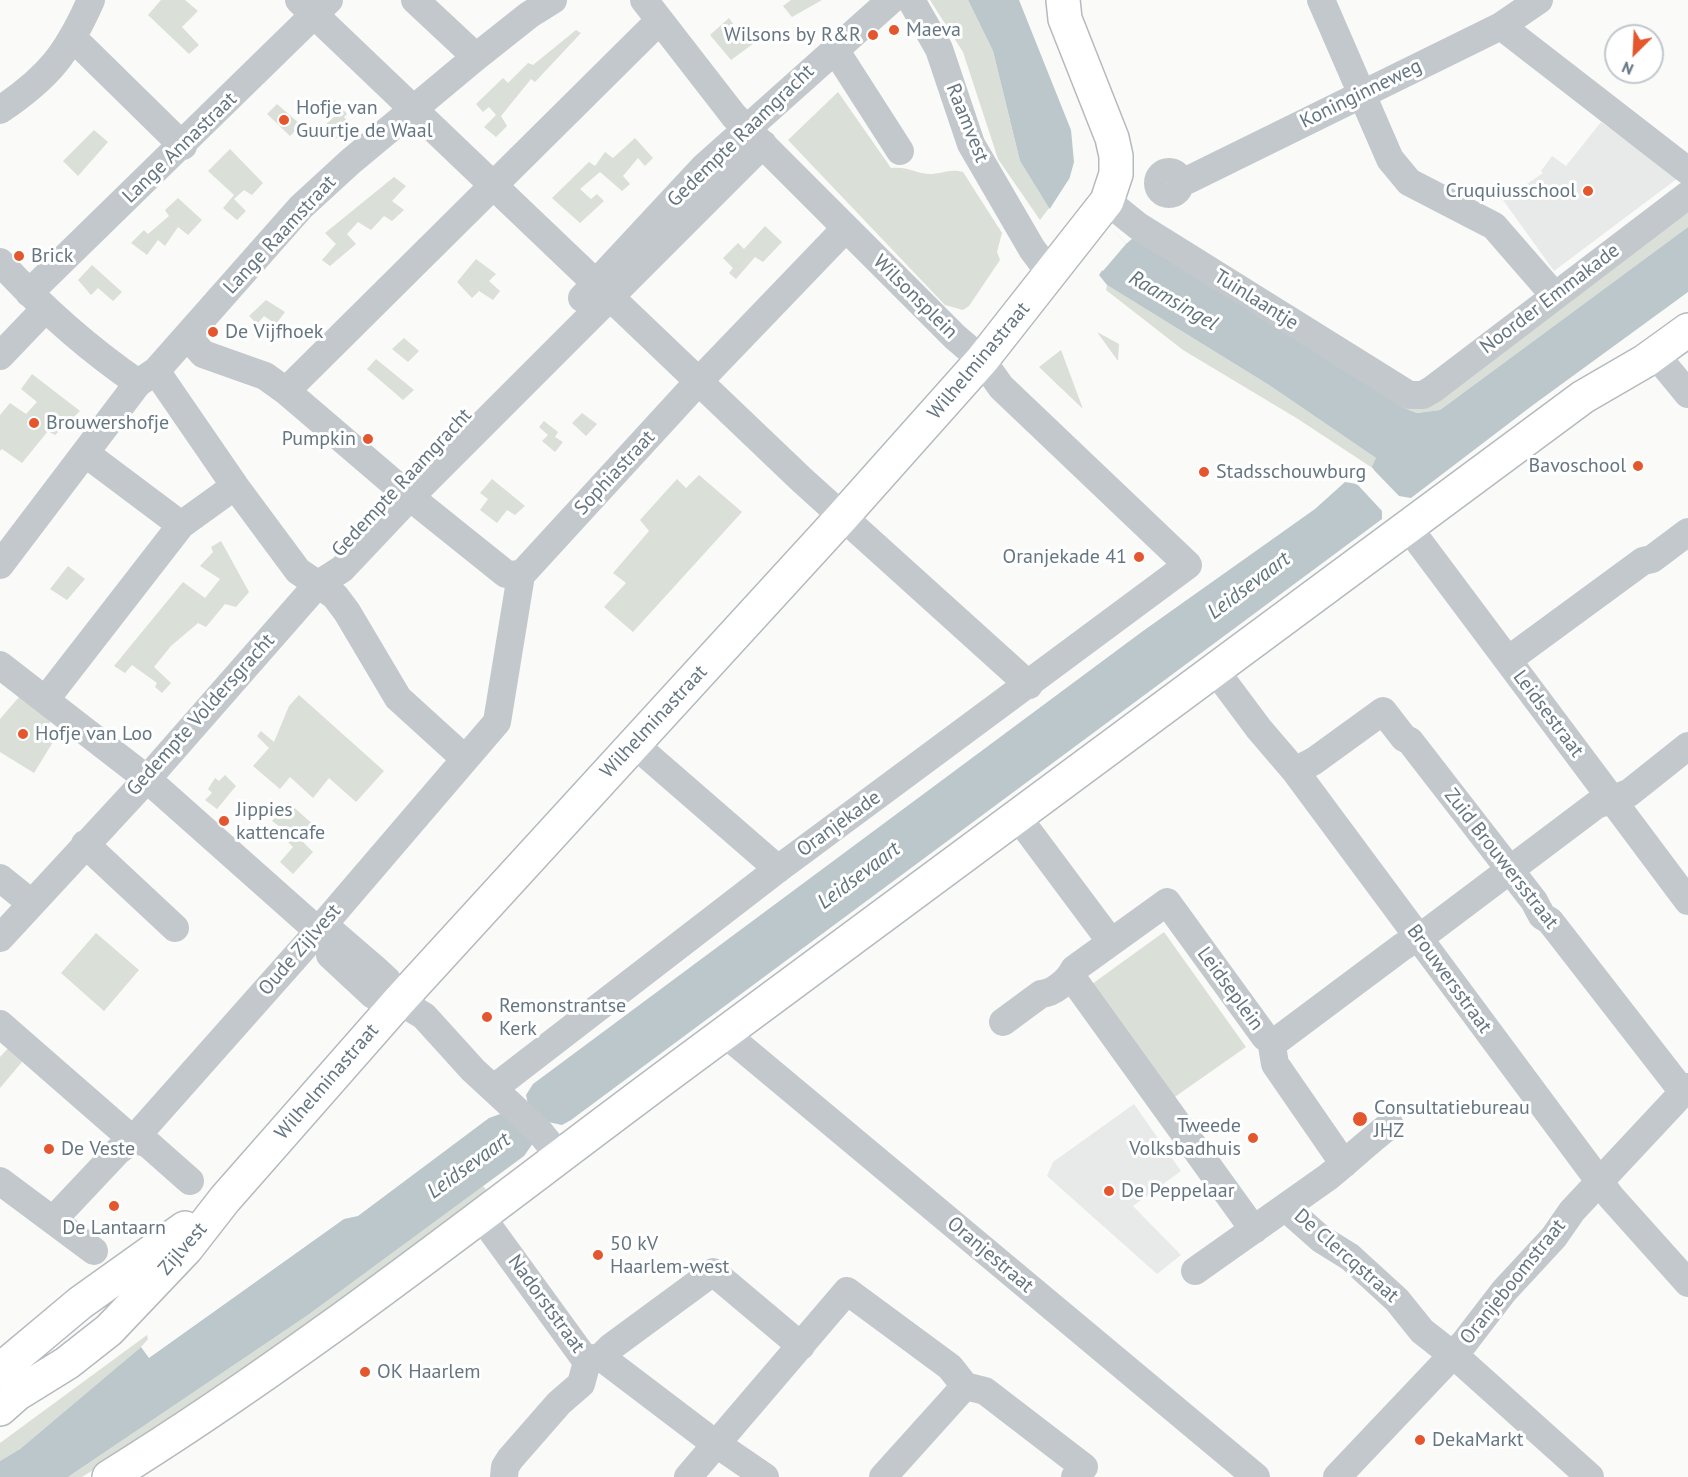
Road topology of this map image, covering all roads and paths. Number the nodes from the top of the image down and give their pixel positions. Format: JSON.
{"nodes":[{"id":1,"x":91,"y":0,"type":"edge"},
{"id":2,"x":415,"y":0,"type":"edge"},
{"id":3,"x":553,"y":0,"type":"edge"},
{"id":4,"x":891,"y":0,"type":"edge"},
{"id":5,"x":911,"y":0,"type":"edge"},
{"id":6,"x":1043,"y":0,"type":"edge"},
{"id":7,"x":1063,"y":0,"type":"edge"},
{"id":8,"x":1321,"y":0,"type":"edge"},
{"id":9,"x":1539,"y":0,"type":"edge"},
{"id":10,"x":314,"y":5,"type":"edge"},
{"id":11,"x":651,"y":10,"type":"edge"},
{"id":12,"x":1501,"y":26,"type":"junction"},
{"id":13,"x":74,"y":39,"type":"junction"},
{"id":14,"x":834,"y":48,"type":"junction"},
{"id":15,"x":476,"y":57,"type":"junction"},
{"id":16,"x":1362,"y":94,"type":"junction"},
{"id":17,"x":0,"y":110,"type":"edge"},
{"id":18,"x":415,"y":110,"type":"junction"},
{"id":19,"x":754,"y":135,"type":"junction"},
{"id":20,"x":183,"y":146,"type":"junction"},
{"id":21,"x":900,"y":151,"type":"dead end"},
{"id":22,"x":1688,"y":171,"type":"edge"},
{"id":23,"x":1180,"y":181,"type":"dead end"},
{"id":24,"x":492,"y":184,"type":"junction"},
{"id":25,"x":1688,"y":195,"type":"edge"},
{"id":26,"x":1102,"y":206,"type":"junction"},
{"id":27,"x":846,"y":228,"type":"junction"},
{"id":28,"x":0,"y":262,"type":"edge"},
{"id":29,"x":1050,"y":273,"type":"junction"},
{"id":30,"x":603,"y":291,"type":"junction"},
{"id":31,"x":1554,"y":295,"type":"junction"},
{"id":32,"x":37,"y":301,"type":"junction"},
{"id":33,"x":1688,"y":330,"type":"edge"},
{"id":34,"x":188,"y":337,"type":"junction"},
{"id":35,"x":0,"y":356,"type":"edge"},
{"id":36,"x":1650,"y":358,"type":"junction"},
{"id":37,"x":982,"y":360,"type":"junction"},
{"id":38,"x":147,"y":377,"type":"junction"},
{"id":39,"x":698,"y":382,"type":"junction"},
{"id":40,"x":286,"y":391,"type":"junction"},
{"id":41,"x":1688,"y":394,"type":"edge"},
{"id":42,"x":1409,"y":395,"type":"joint"},
{"id":43,"x":85,"y":453,"type":"junction"},
{"id":44,"x":235,"y":486,"type":"junction"},
{"id":45,"x":403,"y":491,"type":"junction"},
{"id":46,"x":843,"y":516,"type":"junction"},
{"id":47,"x":181,"y":525,"type":"junction"},
{"id":48,"x":1408,"y":527,"type":"junction"},
{"id":49,"x":1688,"y":532,"type":"edge"},
{"id":50,"x":0,"y":565,"type":"edge"},
{"id":51,"x":1188,"y":565,"type":"joint"},
{"id":52,"x":521,"y":574,"type":"junction"},
{"id":53,"x":317,"y":585,"type":"junction"},
{"id":54,"x":1508,"y":660,"type":"junction"},
{"id":55,"x":0,"y":665,"type":"edge"},
{"id":56,"x":1215,"y":670,"type":"junction"},
{"id":57,"x":1029,"y":685,"type":"junction"},
{"id":58,"x":46,"y":699,"type":"junction"},
{"id":59,"x":634,"y":744,"type":"junction"},
{"id":60,"x":1688,"y":746,"type":"edge"},
{"id":61,"x":464,"y":758,"type":"junction"},
{"id":62,"x":1295,"y":771,"type":"junction"},
{"id":63,"x":147,"y":778,"type":"junction"},
{"id":64,"x":1612,"y":800,"type":"junction"},
{"id":65,"x":1017,"y":816,"type":"junction"},
{"id":66,"x":85,"y":844,"type":"junction"},
{"id":67,"x":778,"y":869,"type":"junction"},
{"id":68,"x":1509,"y":869,"type":"junction"},
{"id":69,"x":0,"y":878,"type":"edge"},
{"id":70,"x":1688,"y":901,"type":"edge"},
{"id":71,"x":31,"y":903,"type":"junction"},
{"id":72,"x":175,"y":928,"type":"dead end"},
{"id":73,"x":317,"y":930,"type":"junction"},
{"id":74,"x":1419,"y":937,"type":"junction"},
{"id":75,"x":0,"y":938,"type":"edge"},
{"id":76,"x":1111,"y":942,"type":"junction"},
{"id":77,"x":1071,"y":976,"type":"junction"},
{"id":78,"x":411,"y":1009,"type":"junction"},
{"id":79,"x":1003,"y":1022,"type":"dead end"},
{"id":80,"x":0,"y":1024,"type":"edge"},
{"id":81,"x":727,"y":1031,"type":"junction"},
{"id":82,"x":1271,"y":1040,"type":"junction"},
{"id":83,"x":494,"y":1088,"type":"junction"},
{"id":84,"x":1686,"y":1090,"type":"edge"},
{"id":85,"x":1390,"y":1125,"type":"dead end"},
{"id":86,"x":133,"y":1140,"type":"junction"},
{"id":87,"x":560,"y":1157,"type":"junction"},
{"id":88,"x":1344,"y":1164,"type":"junction"},
{"id":89,"x":0,"y":1181,"type":"edge"},
{"id":90,"x":190,"y":1181,"type":"dead end"},
{"id":91,"x":1599,"y":1181,"type":"junction"},
{"id":92,"x":225,"y":1199,"type":"junction"},
{"id":93,"x":1288,"y":1205,"type":"junction"},
{"id":94,"x":481,"y":1216,"type":"junction"},
{"id":95,"x":53,"y":1220,"type":"junction"},
{"id":96,"x":1254,"y":1230,"type":"junction"},
{"id":97,"x":94,"y":1251,"type":"dead end"},
{"id":98,"x":1195,"y":1271,"type":"dead end"},
{"id":99,"x":1688,"y":1283,"type":"edge"},
{"id":100,"x":801,"y":1346,"type":"junction"},
{"id":101,"x":1452,"y":1355,"type":"junction"},
{"id":102,"x":594,"y":1358,"type":"junction"},
{"id":103,"x":0,"y":1370,"type":"edge"},
{"id":104,"x":965,"y":1386,"type":"junction"},
{"id":105,"x":0,"y":1409,"type":"edge"},
{"id":106,"x":201,"y":1420,"type":"junction"},
{"id":107,"x":718,"y":1443,"type":"junction"},
{"id":108,"x":1080,"y":1472,"type":"edge"},
{"id":109,"x":109,"y":1477,"type":"edge"},
{"id":110,"x":135,"y":1477,"type":"edge"},
{"id":111,"x":504,"y":1477,"type":"edge"},
{"id":112,"x":688,"y":1477,"type":"edge"},
{"id":113,"x":765,"y":1477,"type":"edge"},
{"id":114,"x":883,"y":1477,"type":"edge"},
{"id":115,"x":1256,"y":1477,"type":"edge"},
{"id":116,"x":1338,"y":1477,"type":"edge"},
{"id":117,"x":1590,"y":1477,"type":"edge"}],
"edges":[{"from":1,"to":13,"type":"street"},
{"from":2,"to":15,"type":"street"},
{"from":3,"to":15,"type":"street","name":"Lange Raamstraat"},
{"from":4,"to":14,"type":"street","name":"Gedempte Raamgracht"},
{"from":5,"to":29,"type":"street","name":"Raamvest"},
{"from":6,"to":26,"type":"main road"},
{"from":7,"to":26,"type":"main road"},
{"from":8,"to":16,"type":"street"},
{"from":9,"to":12,"type":"street","name":"Koninginneweg"},
{"from":10,"to":18,"type":"street"},
{"from":10,"to":20,"type":"street","name":"Lange Annastraat"},
{"from":11,"to":19,"type":"street","name":"Wilsonsplein"},
{"from":11,"to":24,"type":"street"},
{"from":12,"to":16,"type":"street","name":"Koninginneweg"},
{"from":12,"to":22,"type":"street"},
{"from":13,"to":17,"type":"street"},
{"from":13,"to":20,"type":"street"},
{"from":14,"to":19,"type":"street","name":"Gedempte Raamgracht"},
{"from":14,"to":21,"type":"street"},
{"from":15,"to":18,"type":"street","name":"Lange Raamstraat"},
{"from":16,"to":23,"type":"street","name":"Koninginneweg"},
{"from":16,"to":31,"type":"street"},
{"from":18,"to":24,"type":"street"},
{"from":18,"to":34,"type":"street","name":"Lange Raamstraat"},
{"from":19,"to":27,"type":"street","name":"Wilsonsplein"},
{"from":19,"to":30,"type":"street","name":"Gedempte Raamgracht"},
{"from":20,"to":32,"type":"street","name":"Lange Annastraat"},
{"from":24,"to":30,"type":"street"},
{"from":24,"to":40,"type":"street"},
{"from":25,"to":31,"type":"street","name":"Noorder Emmakade"},
{"from":26,"to":29,"type":"main road","name":"Wilhelminastraat"},
{"from":26,"to":42,"type":"street","name":"Tuinlaantje"},
{"from":27,"to":37,"type":"street","name":"Wilsonsplein"},
{"from":27,"to":39,"type":"street","name":"Sophiastraat"},
{"from":28,"to":32,"type":"street"},
{"from":29,"to":37,"type":"main road","name":"Wilhelminastraat"},
{"from":30,"to":39,"type":"street"},
{"from":30,"to":45,"type":"street","name":"Gedempte Raamgracht"},
{"from":31,"to":42,"type":"street","name":"Noorder Emmakade"},
{"from":32,"to":35,"type":"street","name":"Lange Annastraat"},
{"from":32,"to":38,"type":"street"},
{"from":33,"to":36,"type":"main road"},
{"from":34,"to":38,"type":"street","name":"Lange Raamstraat"},
{"from":34,"to":40,"type":"street"},
{"from":36,"to":41,"type":"street"},
{"from":36,"to":48,"type":"main road"},
{"from":37,"to":46,"type":"main road","name":"Wilhelminastraat"},
{"from":37,"to":51,"type":"street","name":"Wilsonsplein"},
{"from":38,"to":43,"type":"street","name":"Lange Raamstraat"},
{"from":38,"to":44,"type":"street"},
{"from":39,"to":46,"type":"street"},
{"from":39,"to":52,"type":"street","name":"Sophiastraat"},
{"from":40,"to":45,"type":"street"},
{"from":43,"to":47,"type":"street"},
{"from":43,"to":50,"type":"street","name":"Lange Raamstraat"},
{"from":44,"to":47,"type":"street"},
{"from":44,"to":53,"type":"street"},
{"from":45,"to":52,"type":"street"},
{"from":45,"to":53,"type":"street","name":"Gedempte Raamgracht"},
{"from":46,"to":57,"type":"street"},
{"from":46,"to":59,"type":"main road","name":"Wilhelminastraat"},
{"from":47,"to":58,"type":"street"},
{"from":48,"to":54,"type":"street","name":"Leidsestraat"},
{"from":48,"to":56,"type":"main road"},
{"from":49,"to":54,"type":"street"},
{"from":51,"to":57,"type":"street","name":"Oranjekade"},
{"from":52,"to":61,"type":"street"},
{"from":53,"to":61,"type":"street"},
{"from":53,"to":63,"type":"street","name":"Gedempte Voldersgracht"},
{"from":54,"to":64,"type":"street","name":"Leidsestraat"},
{"from":55,"to":58,"type":"street"},
{"from":56,"to":62,"type":"street","name":"Brouwersstraat"},
{"from":56,"to":65,"type":"main road"},
{"from":57,"to":67,"type":"street","name":"Oranjekade"},
{"from":58,"to":63,"type":"street"},
{"from":59,"to":67,"type":"street"},
{"from":59,"to":78,"type":"main road","name":"Wilhelminastraat"},
{"from":60,"to":64,"type":"street"},
{"from":61,"to":73,"type":"street","name":"Oude Zijlvest"},
{"from":62,"to":68,"type":"street","name":"Zuid Brouwersstraat"},
{"from":62,"to":74,"type":"street","name":"Brouwersstraat"},
{"from":63,"to":66,"type":"street","name":"Gedempte Voldersgracht"},
{"from":63,"to":73,"type":"street"},
{"from":64,"to":68,"type":"street"},
{"from":64,"to":70,"type":"street","name":"Leidsestraat"},
{"from":65,"to":76,"type":"street"},
{"from":65,"to":81,"type":"main road"},
{"from":66,"to":71,"type":"street","name":"Gedempte Voldersgracht"},
{"from":66,"to":72,"type":"street"},
{"from":67,"to":83,"type":"street","name":"Oranjekade"},
{"from":68,"to":74,"type":"street"},
{"from":68,"to":84,"type":"street","name":"Zuid Brouwersstraat"},
{"from":69,"to":71,"type":"street"},
{"from":71,"to":75,"type":"street","name":"Gedempte Voldersgracht"},
{"from":73,"to":78,"type":"street"},
{"from":73,"to":86,"type":"street","name":"Oude Zijlvest"},
{"from":74,"to":82,"type":"street"},
{"from":74,"to":91,"type":"street","name":"Brouwersstraat"},
{"from":76,"to":77,"type":"street","name":"Leidseplein"},
{"from":76,"to":82,"type":"street","name":"Leidseplein"},
{"from":77,"to":79,"type":"street","name":"Leidseplein"},
{"from":77,"to":96,"type":"street"},
{"from":78,"to":83,"type":"street"},
{"from":78,"to":92,"type":"main road","name":"Wilhelminastraat"},
{"from":80,"to":86,"type":"street"},
{"from":81,"to":87,"type":"main road"},
{"from":81,"to":115,"type":"street","name":"Oranjestraat"},
{"from":82,"to":88,"type":"street","name":"Leidseplein"},
{"from":83,"to":87,"type":"street"},
{"from":84,"to":91,"type":"street","name":"Oranjeboomstraat"},
{"from":85,"to":88,"type":"street"},
{"from":86,"to":90,"type":"street"},
{"from":86,"to":95,"type":"street","name":"Oude Zijlvest"},
{"from":87,"to":94,"type":"main road"},
{"from":88,"to":93,"type":"street"},
{"from":89,"to":95,"type":"street"},
{"from":91,"to":99,"type":"street","name":"Brouwersstraat"},
{"from":91,"to":101,"type":"street","name":"Oranjeboomstraat"},
{"from":92,"to":103,"type":"main road","name":"Zijlvest"},
{"from":92,"to":105,"type":"main road","name":"Zijlvest"},
{"from":93,"to":96,"type":"street"},
{"from":93,"to":101,"type":"street","name":"De Clercqstraat"},
{"from":94,"to":102,"type":"street","name":"Nadorststraat"},
{"from":94,"to":106,"type":"main road"},
{"from":95,"to":97,"type":"street"},
{"from":96,"to":98,"type":"street"},
{"from":100,"to":102,"type":"street"},
{"from":100,"to":104,"type":"street"},
{"from":100,"to":107,"type":"street"},
{"from":101,"to":116,"type":"street","name":"Oranjeboomstraat"},
{"from":101,"to":117,"type":"street","name":"De Clercqstraat"},
{"from":102,"to":107,"type":"street"},
{"from":102,"to":111,"type":"street","name":"Nadorststraat"},
{"from":104,"to":108,"type":"street"},
{"from":104,"to":114,"type":"street"},
{"from":106,"to":109,"type":"main road"},
{"from":106,"to":110,"type":"main road"},
{"from":107,"to":112,"type":"street"},
{"from":107,"to":113,"type":"street"}]}
